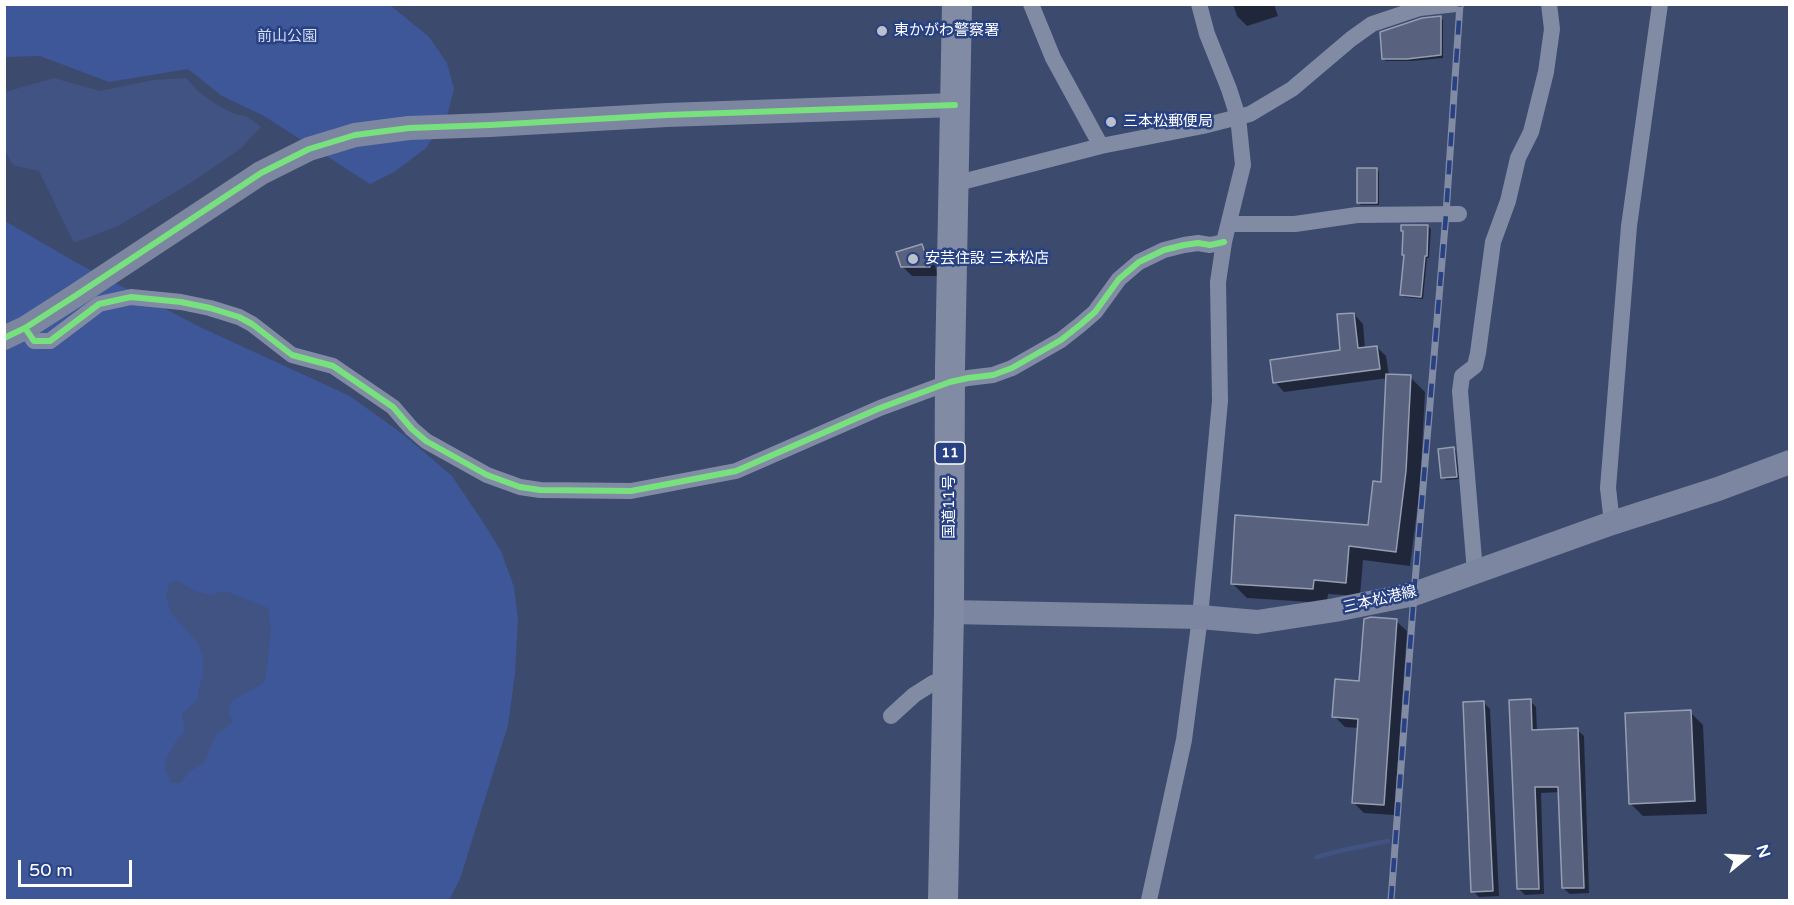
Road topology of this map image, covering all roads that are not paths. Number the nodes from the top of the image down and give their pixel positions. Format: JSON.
{"nodes":[{"id":1,"x":957,"y":4,"type":"edge"},
{"id":2,"x":1031,"y":4,"type":"edge"},
{"id":3,"x":1199,"y":4,"type":"edge"},
{"id":4,"x":1456,"y":4,"type":"edge"},
{"id":5,"x":1549,"y":4,"type":"edge"},
{"id":6,"x":1660,"y":4,"type":"edge"},
{"id":7,"x":955,"y":105,"type":"junction"},
{"id":8,"x":1238,"y":117,"type":"junction"},
{"id":9,"x":1101,"y":146,"type":"junction"},
{"id":10,"x":954,"y":184,"type":"junction"},
{"id":11,"x":1459,"y":214,"type":"dead end"},
{"id":12,"x":1229,"y":224,"type":"junction"},
{"id":13,"x":1224,"y":242,"type":"junction"},
{"id":14,"x":15,"y":333,"type":"edge"},
{"id":15,"x":950,"y":382,"type":"junction"},
{"id":16,"x":1790,"y":462,"type":"edge"},
{"id":17,"x":1612,"y":523,"type":"junction"},
{"id":18,"x":1475,"y":572,"type":"junction"},
{"id":19,"x":949,"y":612,"type":"junction"},
{"id":20,"x":1200,"y":617,"type":"junction"},
{"id":21,"x":947,"y":679,"type":"junction"},
{"id":22,"x":891,"y":716,"type":"dead end"},
{"id":23,"x":943,"y":900,"type":"edge"},
{"id":24,"x":1149,"y":900,"type":"edge"}],
"edges":[{"from":1,"to":7,"type":"highway","name":"国道11号","number":"11"},
{"from":2,"to":9,"type":"street"},
{"from":3,"to":8,"type":"street"},
{"from":4,"to":8,"type":"street"},
{"from":5,"to":18,"type":"street"},
{"from":6,"to":17,"type":"street"},
{"from":7,"to":10,"type":"highway","name":"国道11号","number":"11"},
{"from":7,"to":14,"type":"street"},
{"from":8,"to":9,"type":"street"},
{"from":8,"to":12,"type":"street"},
{"from":9,"to":10,"type":"street"},
{"from":10,"to":15,"type":"highway","name":"国道11号","number":"11"},
{"from":11,"to":12,"type":"street"},
{"from":12,"to":13,"type":"street"},
{"from":13,"to":15,"type":"street"},
{"from":13,"to":20,"type":"street"},
{"from":14,"to":15,"type":"street"},
{"from":15,"to":19,"type":"highway","name":"国道11号","number":"11"},
{"from":16,"to":17,"type":"street","name":"三本松港線"},
{"from":17,"to":18,"type":"street","name":"三本松港線"},
{"from":18,"to":20,"type":"street","name":"三本松港線"},
{"from":19,"to":20,"type":"street","name":"三本松港線"},
{"from":19,"to":21,"type":"highway","name":"国道11号","number":"11"},
{"from":20,"to":24,"type":"street"},
{"from":21,"to":22,"type":"street"},
{"from":21,"to":23,"type":"highway","name":"国道11号","number":"11"}]}
